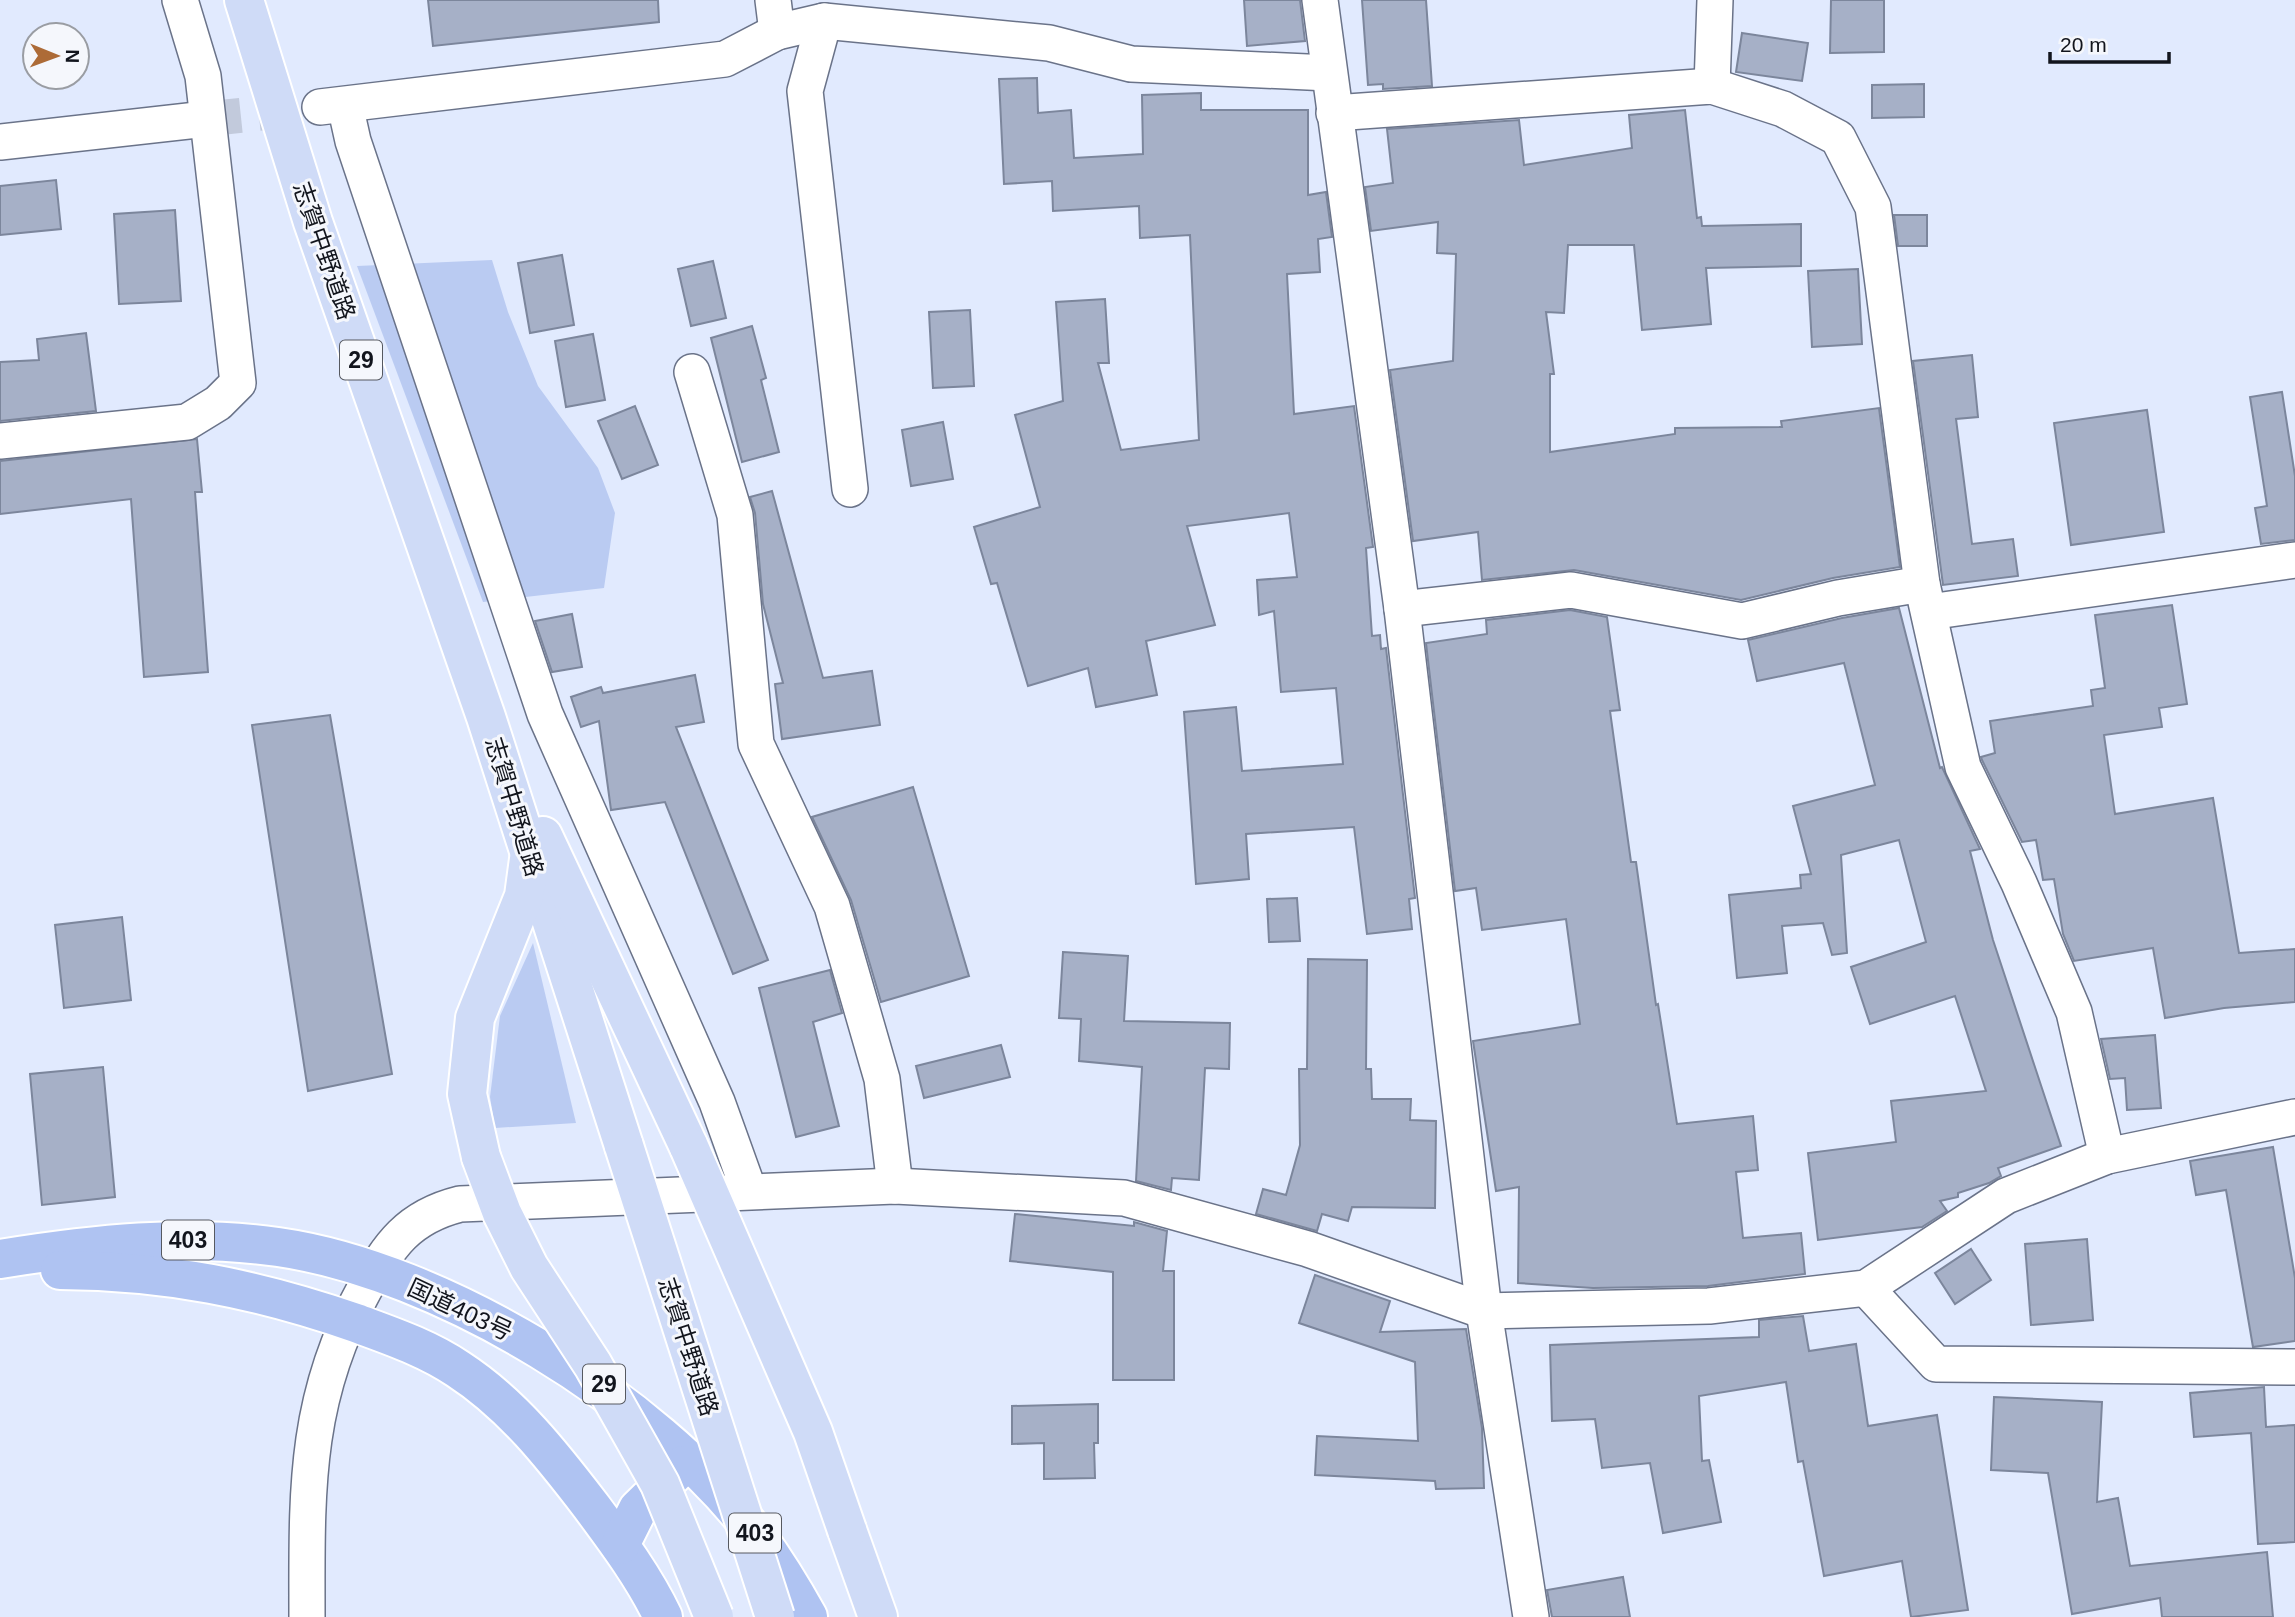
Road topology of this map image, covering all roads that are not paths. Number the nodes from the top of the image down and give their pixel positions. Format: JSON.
{"nodes":[{"id":1,"x":180,"y":0,"type":"edge"},
{"id":2,"x":244,"y":0,"type":"edge"},
{"id":3,"x":1320,"y":0,"type":"edge"},
{"id":4,"x":1715,"y":0,"type":"edge"},
{"id":5,"x":775,"y":16,"type":"edge"},
{"id":6,"x":824,"y":21,"type":"junction"},
{"id":7,"x":1329,"y":73,"type":"junction"},
{"id":8,"x":1712,"y":86,"type":"junction"},
{"id":9,"x":1334,"y":113,"type":"junction"},
{"id":10,"x":206,"y":119,"type":"junction"},
{"id":11,"x":0,"y":142,"type":"edge"},
{"id":12,"x":692,"y":372,"type":"dead end"},
{"id":13,"x":0,"y":441,"type":"edge"},
{"id":14,"x":850,"y":489,"type":"dead end"},
{"id":15,"x":2295,"y":559,"type":"edge"},
{"id":16,"x":1925,"y":598,"type":"junction"},
{"id":17,"x":1402,"y":609,"type":"junction"},
{"id":18,"x":486,"y":717,"type":"junction"},
{"id":19,"x":529,"y":856,"type":"junction"},
{"id":20,"x":2295,"y":1117,"type":"edge"},
{"id":21,"x":2107,"y":1156,"type":"junction"},
{"id":22,"x":895,"y":1186,"type":"junction"},
{"id":23,"x":749,"y":1191,"type":"junction"},
{"id":24,"x":0,"y":1259,"type":"edge"},
{"id":25,"x":0,"y":1269,"type":"edge"},
{"id":26,"x":374,"y":1272,"type":"junction"},
{"id":27,"x":1866,"y":1288,"type":"junction"},
{"id":28,"x":1484,"y":1311,"type":"junction"},
{"id":29,"x":347,"y":1320,"type":"junction"},
{"id":30,"x":2295,"y":1367,"type":"edge"},
{"id":31,"x":687,"y":1461,"type":"junction"},
{"id":32,"x":620,"y":1545,"type":"junction"},
{"id":33,"x":307,"y":1617,"type":"edge"},
{"id":34,"x":663,"y":1617,"type":"edge"},
{"id":35,"x":714,"y":1617,"type":"edge"},
{"id":36,"x":775,"y":1617,"type":"edge"},
{"id":37,"x":808,"y":1617,"type":"edge"},
{"id":38,"x":878,"y":1617,"type":"edge"},
{"id":39,"x":1531,"y":1617,"type":"edge"}],
"edges":[{"from":1,"to":10,"type":"street"},
{"from":2,"to":18,"type":"main road","name":"志賀中野道路","number":"29"},
{"from":3,"to":7,"type":"street"},
{"from":4,"to":8,"type":"street"},
{"from":5,"to":6,"type":"street"},
{"from":5,"to":23,"type":"street"},
{"from":6,"to":7,"type":"street"},
{"from":6,"to":14,"type":"street"},
{"from":7,"to":9,"type":"street"},
{"from":8,"to":9,"type":"street"},
{"from":8,"to":16,"type":"street"},
{"from":9,"to":17,"type":"street"},
{"from":10,"to":11,"type":"street"},
{"from":10,"to":13,"type":"street"},
{"from":12,"to":22,"type":"street"},
{"from":15,"to":16,"type":"street"},
{"from":16,"to":17,"type":"street"},
{"from":16,"to":21,"type":"street"},
{"from":17,"to":28,"type":"street"},
{"from":18,"to":19,"type":"main road","name":"志賀中野道路","number":"29"},
{"from":18,"to":38,"type":"main road","number":"29","bridge":true},
{"from":19,"to":35,"type":"main road","number":"29","bridge":true},
{"from":19,"to":36,"type":"main road","name":"志賀中野道路","number":"29","bridge":true},
{"from":20,"to":21,"type":"street"},
{"from":21,"to":27,"type":"street"},
{"from":22,"to":23,"type":"street"},
{"from":22,"to":28,"type":"street"},
{"from":23,"to":26,"type":"street"},
{"from":24,"to":26,"type":"highway","name":"国道403号","number":"403"},
{"from":25,"to":29,"type":"highway","name":"国道403号","number":"403"},
{"from":26,"to":29,"type":"street"},
{"from":26,"to":31,"type":"highway","name":"国道403号","number":"403"},
{"from":27,"to":28,"type":"street"},
{"from":27,"to":30,"type":"street"},
{"from":28,"to":39,"type":"street"},
{"from":29,"to":32,"type":"highway","name":"国道403号","number":"403"},
{"from":29,"to":33,"type":"street"},
{"from":31,"to":32,"type":"highway"},
{"from":31,"to":37,"type":"highway","name":"国道403号","number":"403"},
{"from":32,"to":34,"type":"highway","name":"国道403号","number":"403"}]}
